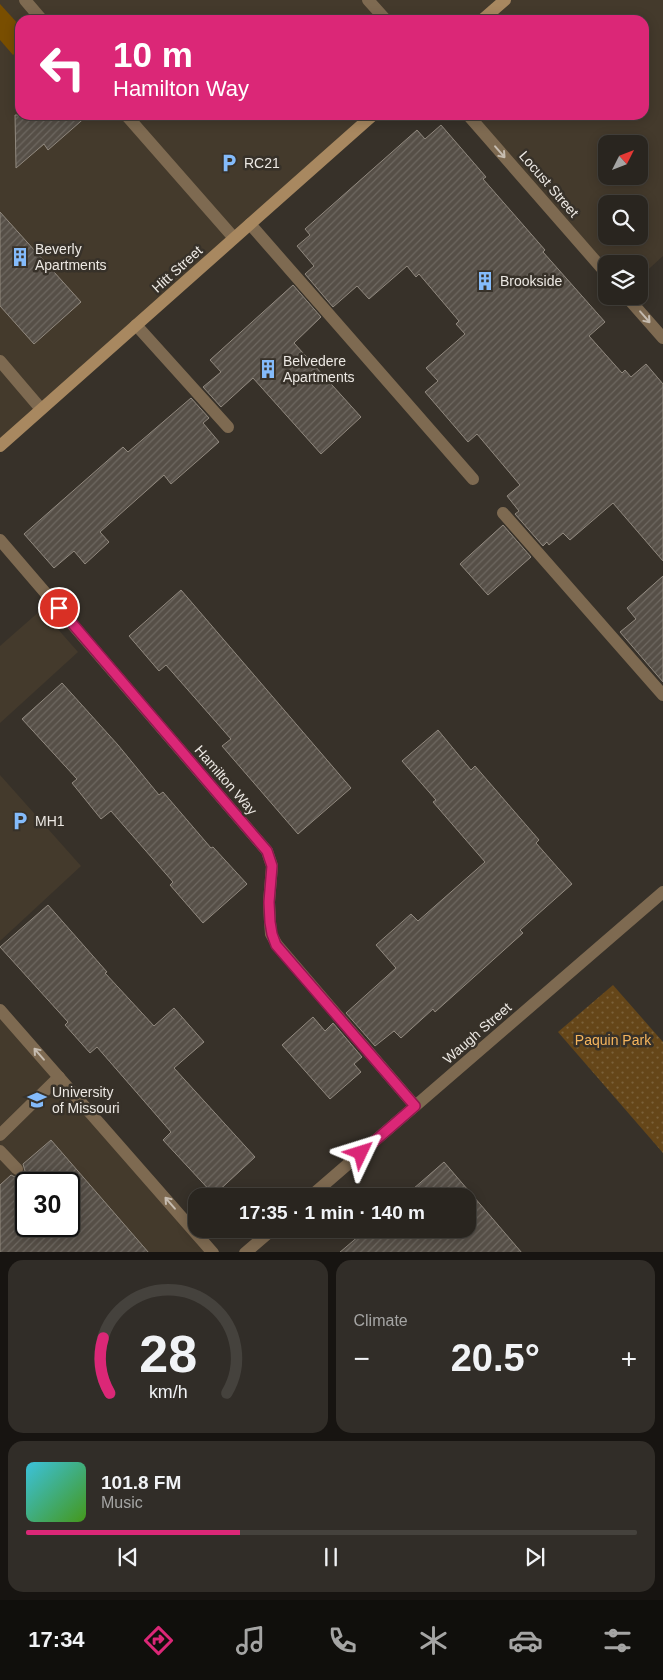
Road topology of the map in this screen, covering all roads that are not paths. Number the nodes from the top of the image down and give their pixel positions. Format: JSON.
{"nodes":[{"id":1,"x":25,"y":0,"type":"edge"},
{"id":2,"x":368,"y":0,"type":"edge"},
{"id":3,"x":505,"y":0,"type":"edge"},
{"id":4,"x":38,"y":15,"type":"edge"},
{"id":5,"x":382,"y":15,"type":"edge"},
{"id":6,"x":488,"y":15,"type":"edge"},
{"id":7,"x":130,"y":120,"type":"edge"},
{"id":8,"x":367,"y":120,"type":"edge"},
{"id":9,"x":472,"y":120,"type":"edge"},
{"id":10,"x":250,"y":224,"type":"junction"},
{"id":11,"x":234,"y":238,"type":"junction"},
{"id":12,"x":598,"y":264,"type":"edge"},
{"id":13,"x":634,"y":305,"type":"edge"},
{"id":14,"x":136,"y":325,"type":"junction"},
{"id":15,"x":663,"y":338,"type":"edge"},
{"id":16,"x":0,"y":361,"type":"edge"},
{"id":17,"x":41,"y":409,"type":"junction"},
{"id":18,"x":228,"y":427,"type":"dead end"},
{"id":19,"x":0,"y":446,"type":"edge"},
{"id":20,"x":473,"y":479,"type":"dead end"},
{"id":21,"x":503,"y":513,"type":"dead end"},
{"id":22,"x":0,"y":540,"type":"edge"},
{"id":23,"x":663,"y":695,"type":"edge"},
{"id":24,"x":663,"y":892,"type":"edge"},
{"id":25,"x":0,"y":1010,"type":"edge"},
{"id":26,"x":59,"y":1077,"type":"junction"},
{"id":27,"x":415,"y":1106,"type":"junction"},
{"id":28,"x":0,"y":1135,"type":"edge"},
{"id":29,"x":0,"y":1151,"type":"edge"},
{"id":30,"x":17,"y":1169,"type":"dead end"},
{"id":31,"x":320,"y":1188,"type":"edge"},
{"id":32,"x":262,"y":1238,"type":"edge"},
{"id":33,"x":213,"y":1252,"type":"edge"},
{"id":34,"x":245,"y":1252,"type":"edge"}],
"edges":[{"from":1,"to":4,"type":"street"},
{"from":2,"to":5,"type":"street"},
{"from":3,"to":6,"type":"street"},
{"from":7,"to":11,"type":"street"},
{"from":8,"to":10,"type":"street","name":"Hitt Street"},
{"from":9,"to":12,"type":"street","name":"Locust Street","one_way":true},
{"from":10,"to":11,"type":"street","name":"Hitt Street"},
{"from":10,"to":20,"type":"street"},
{"from":11,"to":14,"type":"street","name":"Hitt Street"},
{"from":13,"to":15,"type":"street","one_way":true},
{"from":14,"to":17,"type":"street","name":"Hitt Street"},
{"from":14,"to":18,"type":"street"},
{"from":16,"to":17,"type":"street"},
{"from":17,"to":19,"type":"street","name":"Hitt Street"},
{"from":21,"to":23,"type":"street"},
{"from":22,"to":27,"type":"street","name":"Hamilton Way"},
{"from":24,"to":27,"type":"street","name":"Waugh Street"},
{"from":26,"to":25,"type":"street","one_way":true},
{"from":26,"to":28,"type":"street"},
{"from":33,"to":26,"type":"street","one_way":true},
{"from":27,"to":31,"type":"street","name":"Waugh Street"},
{"from":29,"to":30,"type":"street"},
{"from":32,"to":34,"type":"street"}]}
